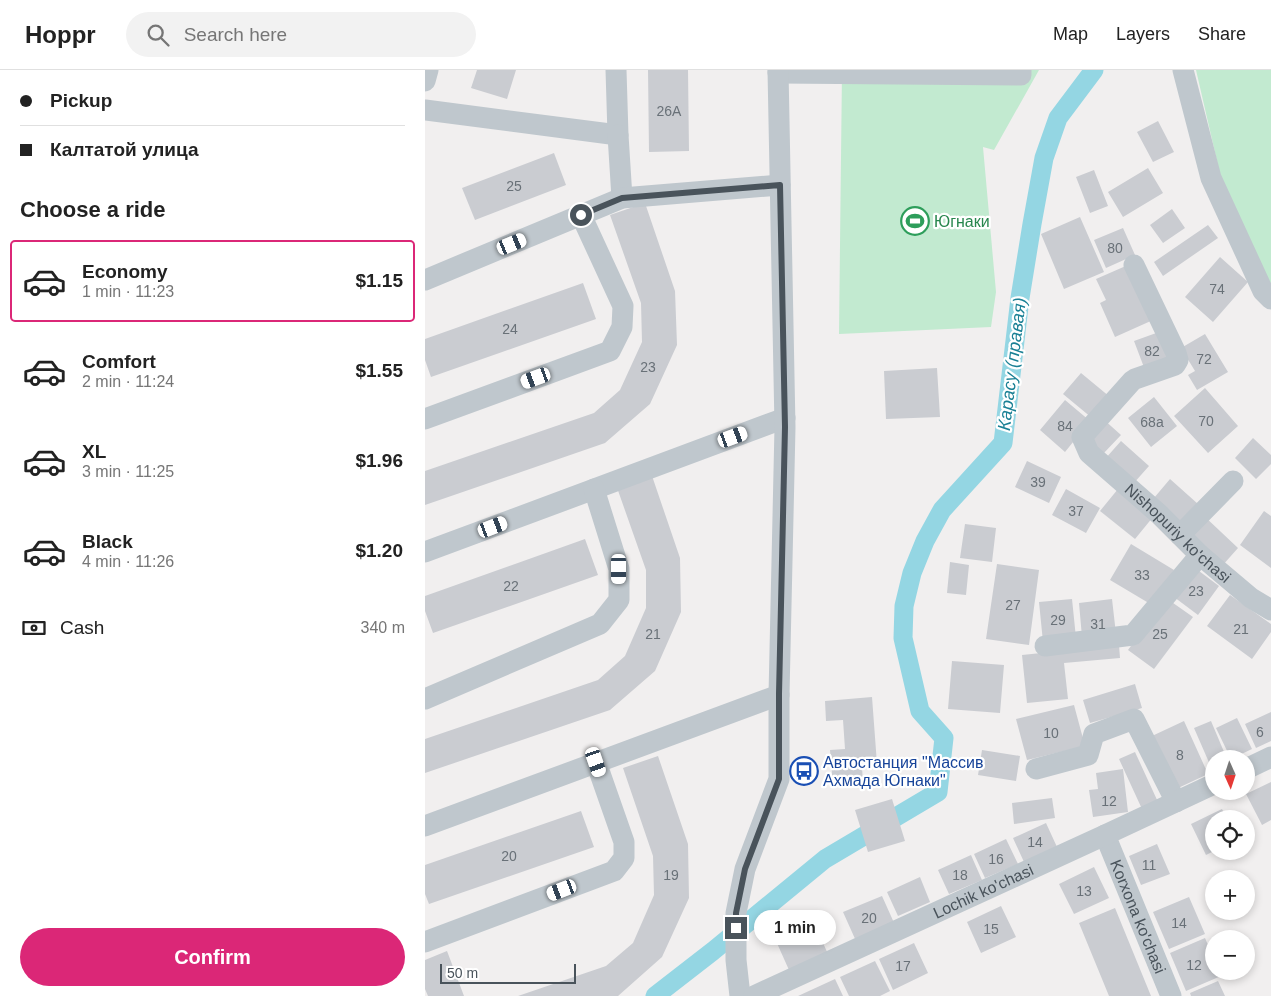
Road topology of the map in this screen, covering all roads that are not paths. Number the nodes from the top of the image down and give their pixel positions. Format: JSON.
{"nodes":[{"id":1,"x":429,"y":70,"type":"edge"},
{"id":2,"x":616,"y":70,"type":"edge"},
{"id":3,"x":1021,"y":70,"type":"edge"},
{"id":4,"x":1183,"y":70,"type":"edge"},
{"id":5,"x":778,"y":71,"type":"edge"},
{"id":6,"x":868,"y":72,"type":"edge"},
{"id":7,"x":425,"y":81,"type":"edge"},
{"id":8,"x":425,"y":110,"type":"edge"},
{"id":9,"x":618,"y":135,"type":"junction"},
{"id":10,"x":780,"y":185,"type":"junction"},
{"id":11,"x":622,"y":198,"type":"junction"},
{"id":12,"x":581,"y":215,"type":"junction"},
{"id":13,"x":1134,"y":265,"type":"dead end"},
{"id":14,"x":425,"y":280,"type":"edge"},
{"id":15,"x":1271,"y":299,"type":"edge"},
{"id":16,"x":785,"y":418,"type":"junction"},
{"id":17,"x":425,"y":419,"type":"edge"},
{"id":18,"x":1233,"y":481,"type":"dead end"},
{"id":19,"x":594,"y":489,"type":"junction"},
{"id":20,"x":1180,"y":535,"type":"junction"},
{"id":21,"x":425,"y":552,"type":"edge"},
{"id":22,"x":1200,"y":555,"type":"junction"},
{"id":23,"x":1271,"y":610,"type":"edge"},
{"id":24,"x":1045,"y":646,"type":"dead end"},
{"id":25,"x":779,"y":694,"type":"junction"},
{"id":26,"x":425,"y":699,"type":"edge"},
{"id":27,"x":1271,"y":757,"type":"edge"},
{"id":28,"x":596,"y":762,"type":"junction"},
{"id":29,"x":1255,"y":765,"type":"edge"},
{"id":30,"x":1035,"y":769,"type":"dead end"},
{"id":31,"x":1205,"y":788,"type":"edge"},
{"id":32,"x":1176,"y":802,"type":"junction"},
{"id":33,"x":425,"y":826,"type":"edge"},
{"id":34,"x":1105,"y":835,"type":"junction"},
{"id":35,"x":425,"y":942,"type":"edge"},
{"id":36,"x":740,"y":996,"type":"edge"},
{"id":37,"x":754,"y":996,"type":"edge"},
{"id":38,"x":1171,"y":996,"type":"edge"}],
"edges":[{"from":1,"to":7,"type":"street"},
{"from":2,"to":9,"type":"street"},
{"from":3,"to":6,"type":"street"},
{"from":4,"to":15,"type":"street"},
{"from":5,"to":6,"type":"street"},
{"from":5,"to":10,"type":"street"},
{"from":8,"to":9,"type":"street"},
{"from":9,"to":11,"type":"street"},
{"from":10,"to":11,"type":"street"},
{"from":10,"to":16,"type":"street"},
{"from":11,"to":12,"type":"street"},
{"from":12,"to":14,"type":"street"},
{"from":12,"to":17,"type":"street"},
{"from":13,"to":20,"type":"street","name":"Nishopuriy ko'chasi"},
{"from":16,"to":19,"type":"street"},
{"from":16,"to":25,"type":"street"},
{"from":18,"to":20,"type":"street"},
{"from":19,"to":21,"type":"street"},
{"from":19,"to":26,"type":"street"},
{"from":20,"to":22,"type":"street","name":"Nishopuriy ko'chasi"},
{"from":22,"to":23,"type":"street","name":"Nishopuriy ko'chasi"},
{"from":22,"to":24,"type":"street"},
{"from":25,"to":28,"type":"street"},
{"from":25,"to":36,"type":"street"},
{"from":27,"to":29,"type":"street"},
{"from":28,"to":33,"type":"street"},
{"from":28,"to":35,"type":"street"},
{"from":30,"to":32,"type":"street"},
{"from":31,"to":32,"type":"street","name":"Lochik ko'chasi"},
{"from":32,"to":34,"type":"street","name":"Lochik ko'chasi"},
{"from":34,"to":37,"type":"street","name":"Lochik ko'chasi"},
{"from":34,"to":38,"type":"street","name":"Korxona ko'chasi"}]}
